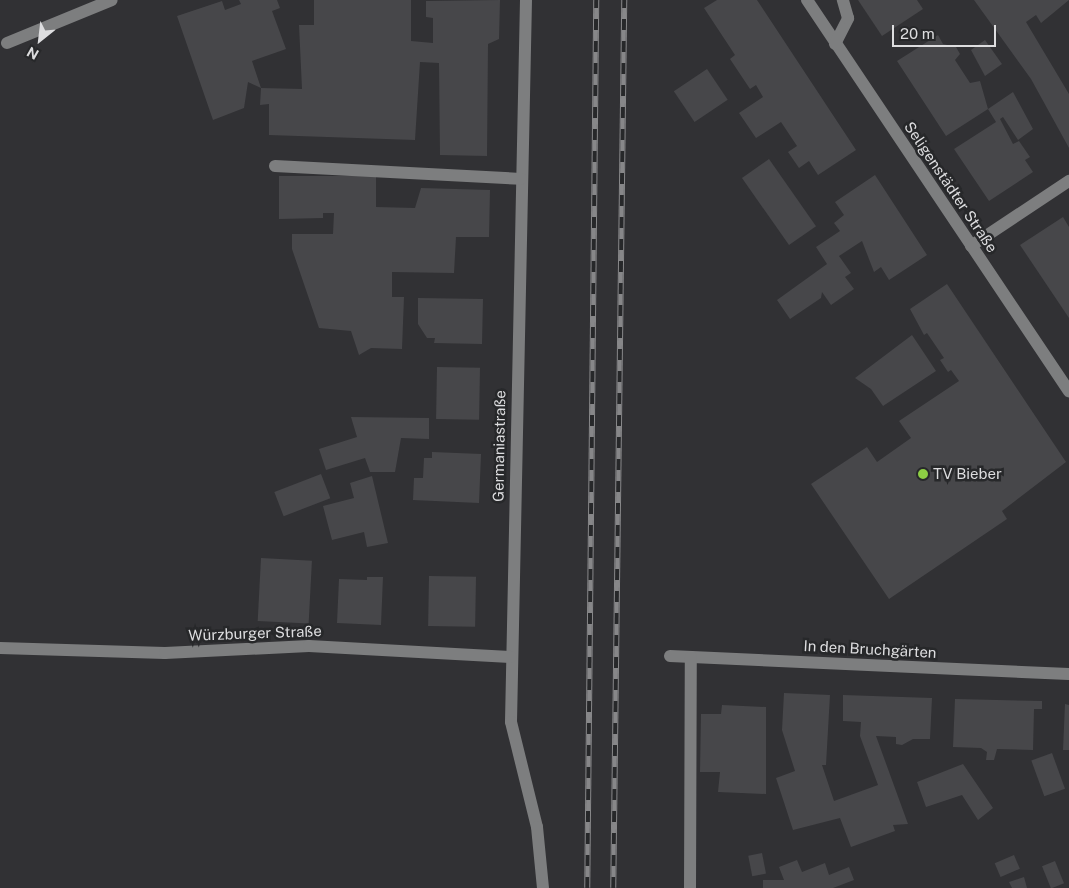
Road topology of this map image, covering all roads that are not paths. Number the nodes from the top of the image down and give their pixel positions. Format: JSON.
{"nodes":[{"id":1,"x":112,"y":0,"type":"edge"},
{"id":2,"x":526,"y":0,"type":"edge"},
{"id":3,"x":807,"y":0,"type":"edge"},
{"id":4,"x":843,"y":0,"type":"edge"},
{"id":5,"x":7,"y":43,"type":"dead end"},
{"id":6,"x":835,"y":44,"type":"junction"},
{"id":7,"x":275,"y":166,"type":"dead end"},
{"id":8,"x":520,"y":179,"type":"junction"},
{"id":9,"x":1069,"y":180,"type":"edge"},
{"id":10,"x":971,"y":246,"type":"junction"},
{"id":11,"x":1069,"y":391,"type":"edge"},
{"id":12,"x":0,"y":648,"type":"edge"},
{"id":13,"x":670,"y":656,"type":"dead end"},
{"id":14,"x":691,"y":657,"type":"junction"},
{"id":15,"x":511,"y":658,"type":"junction"},
{"id":16,"x":1069,"y":674,"type":"edge"},
{"id":17,"x":543,"y":888,"type":"edge"},
{"id":18,"x":690,"y":888,"type":"edge"}],
"edges":[{"from":1,"to":5,"type":"street"},
{"from":2,"to":8,"type":"street","name":"Germaniastraße"},
{"from":3,"to":6,"type":"street","name":"Seligenstädter Straße"},
{"from":4,"to":6,"type":"street"},
{"from":6,"to":10,"type":"street","name":"Seligenstädter Straße"},
{"from":7,"to":8,"type":"street"},
{"from":8,"to":15,"type":"street","name":"Germaniastraße"},
{"from":9,"to":10,"type":"street"},
{"from":10,"to":11,"type":"street","name":"Seligenstädter Straße"},
{"from":12,"to":15,"type":"street","name":"Würzburger Straße"},
{"from":13,"to":14,"type":"street","name":"In den Bruchgärten"},
{"from":14,"to":16,"type":"street","name":"In den Bruchgärten"},
{"from":14,"to":18,"type":"street"},
{"from":15,"to":17,"type":"street","name":"Germaniastraße"}]}
